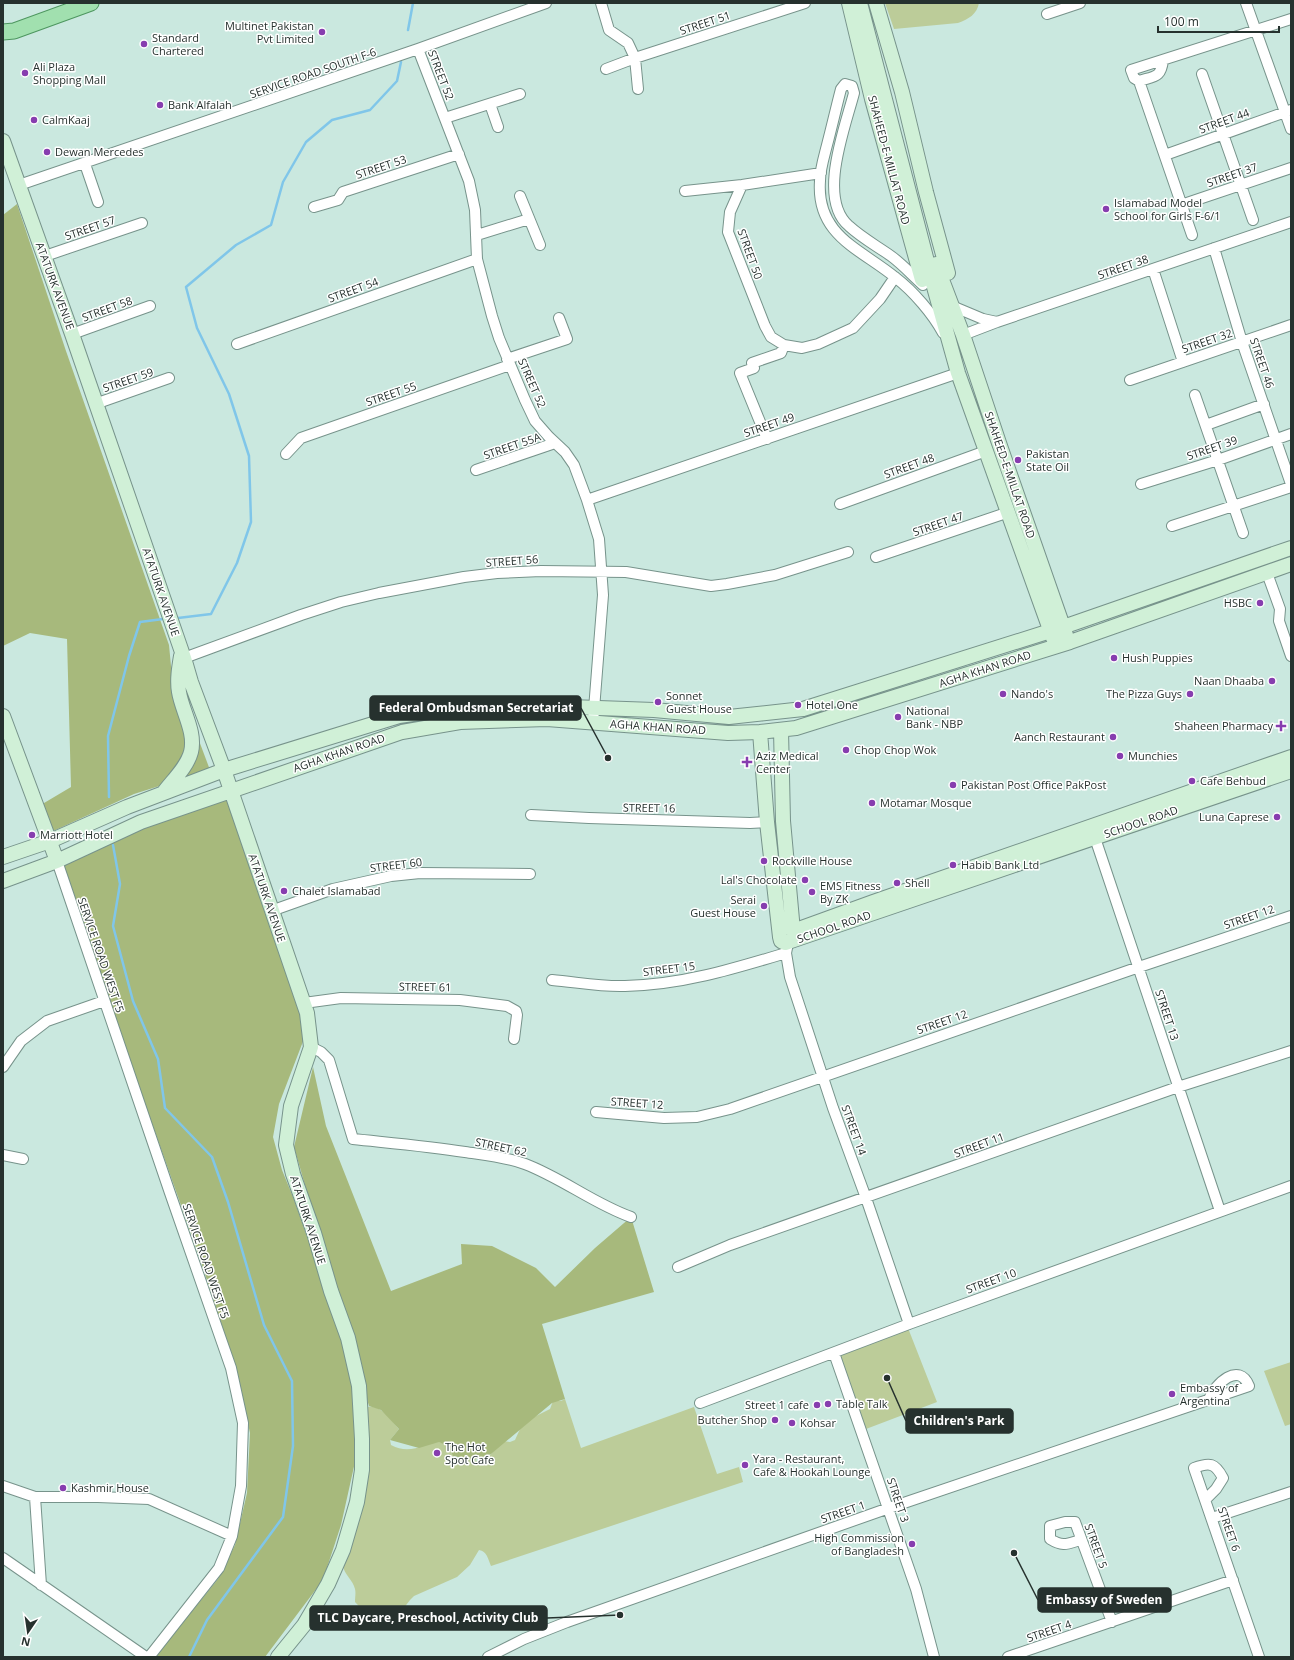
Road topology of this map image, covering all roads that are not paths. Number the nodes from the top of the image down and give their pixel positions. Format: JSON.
{"nodes":[{"id":1,"x":91,"y":3,"type":"edge"},
{"id":2,"x":546,"y":3,"type":"edge"},
{"id":3,"x":601,"y":3,"type":"edge"},
{"id":4,"x":805,"y":3,"type":"edge"},
{"id":5,"x":868,"y":3,"type":"edge"},
{"id":6,"x":876,"y":3,"type":"edge"},
{"id":7,"x":1080,"y":3,"type":"edge"},
{"id":8,"x":1246,"y":3,"type":"edge"},
{"id":9,"x":851,"y":4,"type":"edge"},
{"id":10,"x":1047,"y":14,"type":"dead end"},
{"id":11,"x":1291,"y":19,"type":"edge"},
{"id":12,"x":1256,"y":30,"type":"junction"},
{"id":13,"x":3,"y":32,"type":"edge"},
{"id":14,"x":418,"y":49,"type":"junction"},
{"id":15,"x":635,"y":58,"type":"junction"},
{"id":16,"x":606,"y":69,"type":"dead end"},
{"id":17,"x":1202,"y":74,"type":"dead end"},
{"id":18,"x":638,"y":89,"type":"dead end"},
{"id":19,"x":520,"y":94,"type":"dead end"},
{"id":20,"x":490,"y":104,"type":"junction"},
{"id":21,"x":1288,"y":111,"type":"edge"},
{"id":22,"x":445,"y":118,"type":"junction"},
{"id":23,"x":498,"y":127,"type":"dead end"},
{"id":24,"x":1291,"y":129,"type":"edge"},
{"id":25,"x":1224,"y":133,"type":"junction"},
{"id":26,"x":3,"y":141,"type":"edge"},
{"id":27,"x":459,"y":154,"type":"junction"},
{"id":28,"x":1165,"y":155,"type":"junction"},
{"id":29,"x":85,"y":164,"type":"junction"},
{"id":30,"x":1291,"y":168,"type":"edge"},
{"id":31,"x":821,"y":173,"type":"junction"},
{"id":32,"x":19,"y":185,"type":"junction"},
{"id":33,"x":742,"y":185,"type":"junction"},
{"id":34,"x":1241,"y":185,"type":"junction"},
{"id":35,"x":684,"y":191,"type":"dead end"},
{"id":36,"x":520,"y":196,"type":"dead end"},
{"id":37,"x":98,"y":202,"type":"dead end"},
{"id":38,"x":1181,"y":205,"type":"junction"},
{"id":39,"x":314,"y":207,"type":"dead end"},
{"id":40,"x":529,"y":219,"type":"junction"},
{"id":41,"x":1253,"y":220,"type":"dead end"},
{"id":42,"x":1291,"y":222,"type":"edge"},
{"id":43,"x":142,"y":223,"type":"dead end"},
{"id":44,"x":477,"y":235,"type":"junction"},
{"id":45,"x":1192,"y":235,"type":"dead end"},
{"id":46,"x":540,"y":245,"type":"dead end"},
{"id":47,"x":1214,"y":248,"type":"junction"},
{"id":48,"x":45,"y":256,"type":"junction"},
{"id":49,"x":478,"y":259,"type":"junction"},
{"id":50,"x":1153,"y":269,"type":"junction"},
{"id":51,"x":895,"y":277,"type":"junction"},
{"id":52,"x":924,"y":286,"type":"junction"},
{"id":53,"x":150,"y":306,"type":"dead end"},
{"id":54,"x":947,"y":309,"type":"junction"},
{"id":55,"x":559,"y":318,"type":"dead end"},
{"id":56,"x":997,"y":322,"type":"junction"},
{"id":57,"x":1291,"y":325,"type":"edge"},
{"id":58,"x":72,"y":334,"type":"junction"},
{"id":59,"x":963,"y":335,"type":"junction"},
{"id":60,"x":1242,"y":342,"type":"junction"},
{"id":61,"x":237,"y":344,"type":"dead end"},
{"id":62,"x":782,"y":349,"type":"junction"},
{"id":63,"x":970,"y":357,"type":"junction"},
{"id":64,"x":509,"y":362,"type":"junction"},
{"id":65,"x":955,"y":362,"type":"junction"},
{"id":66,"x":1183,"y":362,"type":"junction"},
{"id":67,"x":169,"y":378,"type":"dead end"},
{"id":68,"x":1130,"y":380,"type":"dead end"},
{"id":69,"x":1195,"y":396,"type":"dead end"},
{"id":70,"x":95,"y":404,"type":"junction"},
{"id":71,"x":1264,"y":404,"type":"junction"},
{"id":72,"x":1206,"y":425,"type":"junction"},
{"id":73,"x":1291,"y":434,"type":"edge"},
{"id":74,"x":766,"y":439,"type":"junction"},
{"id":75,"x":1276,"y":439,"type":"junction"},
{"id":76,"x":555,"y":444,"type":"junction"},
{"id":77,"x":986,"y":451,"type":"junction"},
{"id":78,"x":286,"y":454,"type":"dead end"},
{"id":79,"x":1218,"y":460,"type":"junction"},
{"id":80,"x":476,"y":470,"type":"dead end"},
{"id":81,"x":1141,"y":484,"type":"dead end"},
{"id":82,"x":1291,"y":486,"type":"edge"},
{"id":83,"x":587,"y":500,"type":"junction"},
{"id":84,"x":840,"y":504,"type":"dead end"},
{"id":85,"x":1233,"y":506,"type":"junction"},
{"id":86,"x":1011,"y":507,"type":"junction"},
{"id":87,"x":1172,"y":526,"type":"dead end"},
{"id":88,"x":1243,"y":533,"type":"dead end"},
{"id":89,"x":1291,"y":548,"type":"edge"},
{"id":90,"x":848,"y":552,"type":"dead end"},
{"id":91,"x":876,"y":558,"type":"dead end"},
{"id":92,"x":1291,"y":564,"type":"edge"},
{"id":93,"x":602,"y":571,"type":"junction"},
{"id":94,"x":1267,"y":573,"type":"junction"},
{"id":95,"x":1057,"y":629,"type":"junction"},
{"id":96,"x":1063,"y":644,"type":"junction"},
{"id":97,"x":183,"y":655,"type":"junction"},
{"id":98,"x":1291,"y":656,"type":"edge"},
{"id":99,"x":594,"y":707,"type":"junction"},
{"id":100,"x":803,"y":709,"type":"junction"},
{"id":101,"x":3,"y":716,"type":"edge"},
{"id":102,"x":593,"y":722,"type":"junction"},
{"id":103,"x":808,"y":725,"type":"junction"},
{"id":104,"x":781,"y":730,"type":"junction"},
{"id":105,"x":760,"y":732,"type":"junction"},
{"id":106,"x":1291,"y":757,"type":"edge"},
{"id":107,"x":224,"y":770,"type":"junction"},
{"id":108,"x":1291,"y":771,"type":"edge"},
{"id":109,"x":230,"y":790,"type":"junction"},
{"id":110,"x":164,"y":793,"type":"junction"},
{"id":111,"x":1208,"y":793,"type":"junction"},
{"id":112,"x":531,"y":815,"type":"dead end"},
{"id":113,"x":767,"y":822,"type":"junction"},
{"id":114,"x":1093,"y":832,"type":"junction"},
{"id":115,"x":50,"y":840,"type":"junction"},
{"id":116,"x":3,"y":857,"type":"edge"},
{"id":117,"x":57,"y":861,"type":"junction"},
{"id":118,"x":530,"y":874,"type":"dead end"},
{"id":119,"x":3,"y":881,"type":"edge"},
{"id":120,"x":271,"y":912,"type":"junction"},
{"id":121,"x":1291,"y":916,"type":"edge"},
{"id":122,"x":787,"y":941,"type":"junction"},
{"id":123,"x":1139,"y":967,"type":"junction"},
{"id":124,"x":552,"y":980,"type":"dead end"},
{"id":125,"x":104,"y":1000,"type":"junction"},
{"id":126,"x":304,"y":1003,"type":"junction"},
{"id":127,"x":514,"y":1039,"type":"dead end"},
{"id":128,"x":311,"y":1047,"type":"junction"},
{"id":129,"x":1291,"y":1051,"type":"edge"},
{"id":130,"x":3,"y":1067,"type":"edge"},
{"id":131,"x":823,"y":1076,"type":"junction"},
{"id":132,"x":1178,"y":1087,"type":"junction"},
{"id":133,"x":596,"y":1112,"type":"dead end"},
{"id":134,"x":3,"y":1155,"type":"edge"},
{"id":135,"x":23,"y":1159,"type":"dead end"},
{"id":136,"x":1291,"y":1186,"type":"edge"},
{"id":137,"x":866,"y":1198,"type":"junction"},
{"id":138,"x":1220,"y":1211,"type":"junction"},
{"id":139,"x":631,"y":1217,"type":"dead end"},
{"id":140,"x":678,"y":1267,"type":"dead end"},
{"id":141,"x":909,"y":1324,"type":"junction"},
{"id":142,"x":834,"y":1353,"type":"junction"},
{"id":143,"x":1209,"y":1399,"type":"dead end"},
{"id":144,"x":700,"y":1403,"type":"dead end"},
{"id":145,"x":3,"y":1486,"type":"edge"},
{"id":146,"x":1291,"y":1492,"type":"edge"},
{"id":147,"x":35,"y":1497,"type":"junction"},
{"id":148,"x":1207,"y":1498,"type":"dead end"},
{"id":149,"x":889,"y":1508,"type":"junction"},
{"id":150,"x":1212,"y":1518,"type":"junction"},
{"id":151,"x":232,"y":1536,"type":"junction"},
{"id":152,"x":1080,"y":1540,"type":"dead end"},
{"id":153,"x":3,"y":1558,"type":"edge"},
{"id":154,"x":1234,"y":1580,"type":"junction"},
{"id":155,"x":41,"y":1585,"type":"junction"},
{"id":156,"x":1112,"y":1622,"type":"junction"},
{"id":157,"x":148,"y":1657,"type":"edge"},
{"id":158,"x":278,"y":1657,"type":"edge"},
{"id":159,"x":488,"y":1657,"type":"edge"},
{"id":160,"x":934,"y":1657,"type":"edge"},
{"id":161,"x":1008,"y":1657,"type":"edge"},
{"id":162,"x":1258,"y":1657,"type":"edge"}],
"edges":[{"from":1,"to":13,"type":"main road"},
{"from":2,"to":14,"type":"street","name":"SERVICE ROAD SOUTH F-6"},
{"from":3,"to":15,"type":"street"},
{"from":4,"to":15,"type":"street","name":"STREET 51"},
{"from":5,"to":54,"type":"street","name":"SHAHEED-E-MILLAT ROAD"},
{"from":6,"to":54,"type":"street","name":"SHAHEED-E-MILLAT ROAD"},
{"from":7,"to":10,"type":"street"},
{"from":8,"to":12,"type":"street"},
{"from":9,"to":52,"type":"street","name":"SHAHEED-E-MILLAT ROAD"},
{"from":9,"to":54,"type":"street","name":"SHAHEED-E-MILLAT ROAD"},
{"from":11,"to":12,"type":"street"},
{"from":12,"to":21,"type":"street"},
{"from":12,"to":28,"type":"street"},
{"from":14,"to":22,"type":"street","name":"STREET 52"},
{"from":14,"to":29,"type":"street","name":"SERVICE ROAD SOUTH F-6"},
{"from":15,"to":16,"type":"street","name":"STREET 51"},
{"from":15,"to":18,"type":"street"},
{"from":17,"to":25,"type":"street"},
{"from":19,"to":20,"type":"street"},
{"from":20,"to":22,"type":"street"},
{"from":20,"to":23,"type":"street"},
{"from":21,"to":24,"type":"street"},
{"from":21,"to":25,"type":"street","name":"STREET 44"},
{"from":22,"to":27,"type":"street","name":"STREET 52"},
{"from":25,"to":28,"type":"street","name":"STREET 44"},
{"from":25,"to":34,"type":"street"},
{"from":26,"to":32,"type":"street","name":"ATATURK AVENUE"},
{"from":27,"to":39,"type":"street","name":"STREET 53"},
{"from":27,"to":44,"type":"street","name":"STREET 52"},
{"from":28,"to":38,"type":"street"},
{"from":29,"to":32,"type":"street","name":"SERVICE ROAD SOUTH F-6"},
{"from":29,"to":37,"type":"street"},
{"from":30,"to":34,"type":"street","name":"STREET 37"},
{"from":31,"to":33,"type":"street"},
{"from":31,"to":51,"type":"street"},
{"from":31,"to":52,"type":"street"},
{"from":32,"to":48,"type":"street","name":"ATATURK AVENUE"},
{"from":33,"to":35,"type":"street"},
{"from":33,"to":62,"type":"street","name":"STREET 50"},
{"from":34,"to":38,"type":"street","name":"STREET 37"},
{"from":34,"to":41,"type":"street"},
{"from":36,"to":40,"type":"street"},
{"from":38,"to":45,"type":"street"},
{"from":40,"to":44,"type":"street"},
{"from":40,"to":46,"type":"street"},
{"from":42,"to":47,"type":"street","name":"STREET 38"},
{"from":43,"to":48,"type":"street","name":"STREET 57"},
{"from":44,"to":49,"type":"street","name":"STREET 52"},
{"from":47,"to":50,"type":"street","name":"STREET 38"},
{"from":47,"to":60,"type":"street","name":"STREET 46"},
{"from":48,"to":58,"type":"street","name":"ATATURK AVENUE"},
{"from":49,"to":61,"type":"street","name":"STREET 54"},
{"from":49,"to":64,"type":"street","name":"STREET 52"},
{"from":50,"to":56,"type":"street","name":"STREET 38"},
{"from":50,"to":66,"type":"street"},
{"from":51,"to":62,"type":"street"},
{"from":51,"to":65,"type":"street"},
{"from":52,"to":54,"type":"street","name":"SHAHEED-E-MILLAT ROAD"},
{"from":53,"to":58,"type":"street","name":"STREET 58"},
{"from":54,"to":56,"type":"street"},
{"from":54,"to":59,"type":"street","name":"SHAHEED-E-MILLAT ROAD"},
{"from":54,"to":65,"type":"street","name":"SHAHEED-E-MILLAT ROAD"},
{"from":55,"to":64,"type":"street","name":"STREET 55"},
{"from":56,"to":59,"type":"street","name":"STREET 38"},
{"from":57,"to":60,"type":"street","name":"STREET 32"},
{"from":58,"to":70,"type":"street","name":"ATATURK AVENUE"},
{"from":59,"to":63,"type":"street","name":"SHAHEED-E-MILLAT ROAD"},
{"from":60,"to":66,"type":"street","name":"STREET 32"},
{"from":60,"to":71,"type":"street","name":"STREET 46"},
{"from":62,"to":74,"type":"street"},
{"from":63,"to":65,"type":"street"},
{"from":63,"to":86,"type":"street","name":"SHAHEED-E-MILLAT ROAD"},
{"from":64,"to":76,"type":"street","name":"STREET 52"},
{"from":64,"to":78,"type":"street","name":"STREET 55"},
{"from":65,"to":74,"type":"street","name":"STREET 49"},
{"from":65,"to":77,"type":"street","name":"SHAHEED-E-MILLAT ROAD"},
{"from":66,"to":68,"type":"street","name":"STREET 32"},
{"from":67,"to":70,"type":"street","name":"STREET 59"},
{"from":69,"to":72,"type":"street"},
{"from":70,"to":97,"type":"street","name":"ATATURK AVENUE"},
{"from":71,"to":72,"type":"street"},
{"from":71,"to":75,"type":"street","name":"STREET 46"},
{"from":72,"to":79,"type":"street"},
{"from":73,"to":75,"type":"street","name":"STREET 39"},
{"from":74,"to":83,"type":"street","name":"STREET 49"},
{"from":75,"to":79,"type":"street","name":"STREET 39"},
{"from":75,"to":82,"type":"street","name":"STREET 46"},
{"from":76,"to":80,"type":"street","name":"STREET 55A"},
{"from":76,"to":83,"type":"street","name":"STREET 52"},
{"from":77,"to":84,"type":"street","name":"STREET 48"},
{"from":77,"to":86,"type":"street","name":"SHAHEED-E-MILLAT ROAD"},
{"from":79,"to":81,"type":"street","name":"STREET 39"},
{"from":79,"to":85,"type":"street"},
{"from":82,"to":85,"type":"street"},
{"from":83,"to":93,"type":"street","name":"STREET 52"},
{"from":85,"to":87,"type":"street"},
{"from":85,"to":88,"type":"street"},
{"from":86,"to":91,"type":"street","name":"STREET 47"},
{"from":86,"to":95,"type":"street","name":"SHAHEED-E-MILLAT ROAD"},
{"from":89,"to":95,"type":"street","name":"AGHA KHAN ROAD"},
{"from":90,"to":93,"type":"street","name":"STREET 56"},
{"from":92,"to":94,"type":"street","name":"AGHA KHAN ROAD"},
{"from":93,"to":97,"type":"street","name":"STREET 56"},
{"from":93,"to":99,"type":"street","name":"STREET 52"},
{"from":94,"to":96,"type":"street","name":"AGHA KHAN ROAD"},
{"from":94,"to":98,"type":"street"},
{"from":95,"to":96,"type":"street","name":"SHAHEED-E-MILLAT ROAD"},
{"from":95,"to":100,"type":"street","name":"AGHA KHAN ROAD"},
{"from":96,"to":103,"type":"street","name":"AGHA KHAN ROAD"},
{"from":97,"to":107,"type":"street","name":"ATATURK AVENUE"},
{"from":97,"to":110,"type":"street"},
{"from":99,"to":100,"type":"street","name":"AGHA KHAN ROAD"},
{"from":99,"to":102,"type":"street","name":"STREET 52"},
{"from":99,"to":107,"type":"street","name":"AGHA KHAN ROAD"},
{"from":100,"to":103,"type":"street"},
{"from":101,"to":115,"type":"street"},
{"from":102,"to":105,"type":"street","name":"AGHA KHAN ROAD"},
{"from":102,"to":109,"type":"street","name":"AGHA KHAN ROAD"},
{"from":103,"to":104,"type":"street","name":"AGHA KHAN ROAD"},
{"from":104,"to":105,"type":"street","name":"AGHA KHAN ROAD"},
{"from":104,"to":122,"type":"street","name":"SCHOOL ROAD"},
{"from":105,"to":113,"type":"street","name":"SCHOOL ROAD"},
{"from":106,"to":111,"type":"street","name":"SCHOOL ROAD"},
{"from":107,"to":109,"type":"street","name":"ATATURK AVENUE"},
{"from":107,"to":110,"type":"street","name":"AGHA KHAN ROAD"},
{"from":108,"to":111,"type":"street","name":"SCHOOL ROAD"},
{"from":109,"to":117,"type":"street","name":"AGHA KHAN ROAD"},
{"from":109,"to":120,"type":"street","name":"ATATURK AVENUE"},
{"from":110,"to":115,"type":"street","name":"AGHA KHAN ROAD"},
{"from":111,"to":114,"type":"street","name":"SCHOOL ROAD"},
{"from":112,"to":113,"type":"street","name":"STREET 16"},
{"from":113,"to":122,"type":"street","name":"SCHOOL ROAD"},
{"from":114,"to":122,"type":"street","name":"SCHOOL ROAD"},
{"from":114,"to":123,"type":"street","name":"STREET 13"},
{"from":115,"to":116,"type":"street","name":"AGHA KHAN ROAD"},
{"from":115,"to":117,"type":"street"},
{"from":117,"to":119,"type":"street","name":"AGHA KHAN ROAD"},
{"from":117,"to":125,"type":"street","name":"SERVICE ROAD WEST F5"},
{"from":118,"to":120,"type":"street","name":"STREET 60"},
{"from":120,"to":126,"type":"street","name":"ATATURK AVENUE"},
{"from":121,"to":123,"type":"street","name":"STREET 12"},
{"from":122,"to":124,"type":"street","name":"STREET 15"},
{"from":122,"to":131,"type":"street","name":"STREET 14"},
{"from":123,"to":131,"type":"street","name":"STREET 12"},
{"from":123,"to":132,"type":"street","name":"STREET 13"},
{"from":125,"to":130,"type":"street"},
{"from":125,"to":151,"type":"street","name":"SERVICE ROAD WEST F5"},
{"from":126,"to":127,"type":"street","name":"STREET 61"},
{"from":126,"to":128,"type":"street","name":"ATATURK AVENUE"},
{"from":128,"to":139,"type":"street","name":"STREET 62"},
{"from":128,"to":158,"type":"street","name":"ATATURK AVENUE"},
{"from":129,"to":132,"type":"street","name":"STREET 11"},
{"from":131,"to":133,"type":"street","name":"STREET 12"},
{"from":131,"to":137,"type":"street","name":"STREET 14"},
{"from":132,"to":137,"type":"street","name":"STREET 11"},
{"from":132,"to":138,"type":"street","name":"STREET 13"},
{"from":134,"to":135,"type":"street"},
{"from":136,"to":138,"type":"street","name":"STREET 10"},
{"from":137,"to":140,"type":"street","name":"STREET 11"},
{"from":137,"to":141,"type":"street","name":"STREET 14"},
{"from":138,"to":141,"type":"street","name":"STREET 10"},
{"from":141,"to":142,"type":"street","name":"STREET 10"},
{"from":142,"to":144,"type":"street","name":"STREET 10"},
{"from":142,"to":149,"type":"street","name":"STREET 3"},
{"from":143,"to":149,"type":"street","name":"STREET 1"},
{"from":145,"to":147,"type":"street"},
{"from":146,"to":150,"type":"street"},
{"from":147,"to":151,"type":"street"},
{"from":147,"to":155,"type":"street"},
{"from":148,"to":150,"type":"street","name":"STREET 6"},
{"from":149,"to":159,"type":"street","name":"STREET 1"},
{"from":149,"to":160,"type":"street","name":"STREET 3"},
{"from":150,"to":154,"type":"street","name":"STREET 6"},
{"from":151,"to":157,"type":"street","name":"SERVICE ROAD WEST F5"},
{"from":152,"to":156,"type":"street","name":"STREET 5"},
{"from":153,"to":155,"type":"street"},
{"from":154,"to":156,"type":"street","name":"STREET 4"},
{"from":154,"to":162,"type":"street","name":"STREET 6"},
{"from":155,"to":157,"type":"street"},
{"from":156,"to":161,"type":"street","name":"STREET 4"}]}
